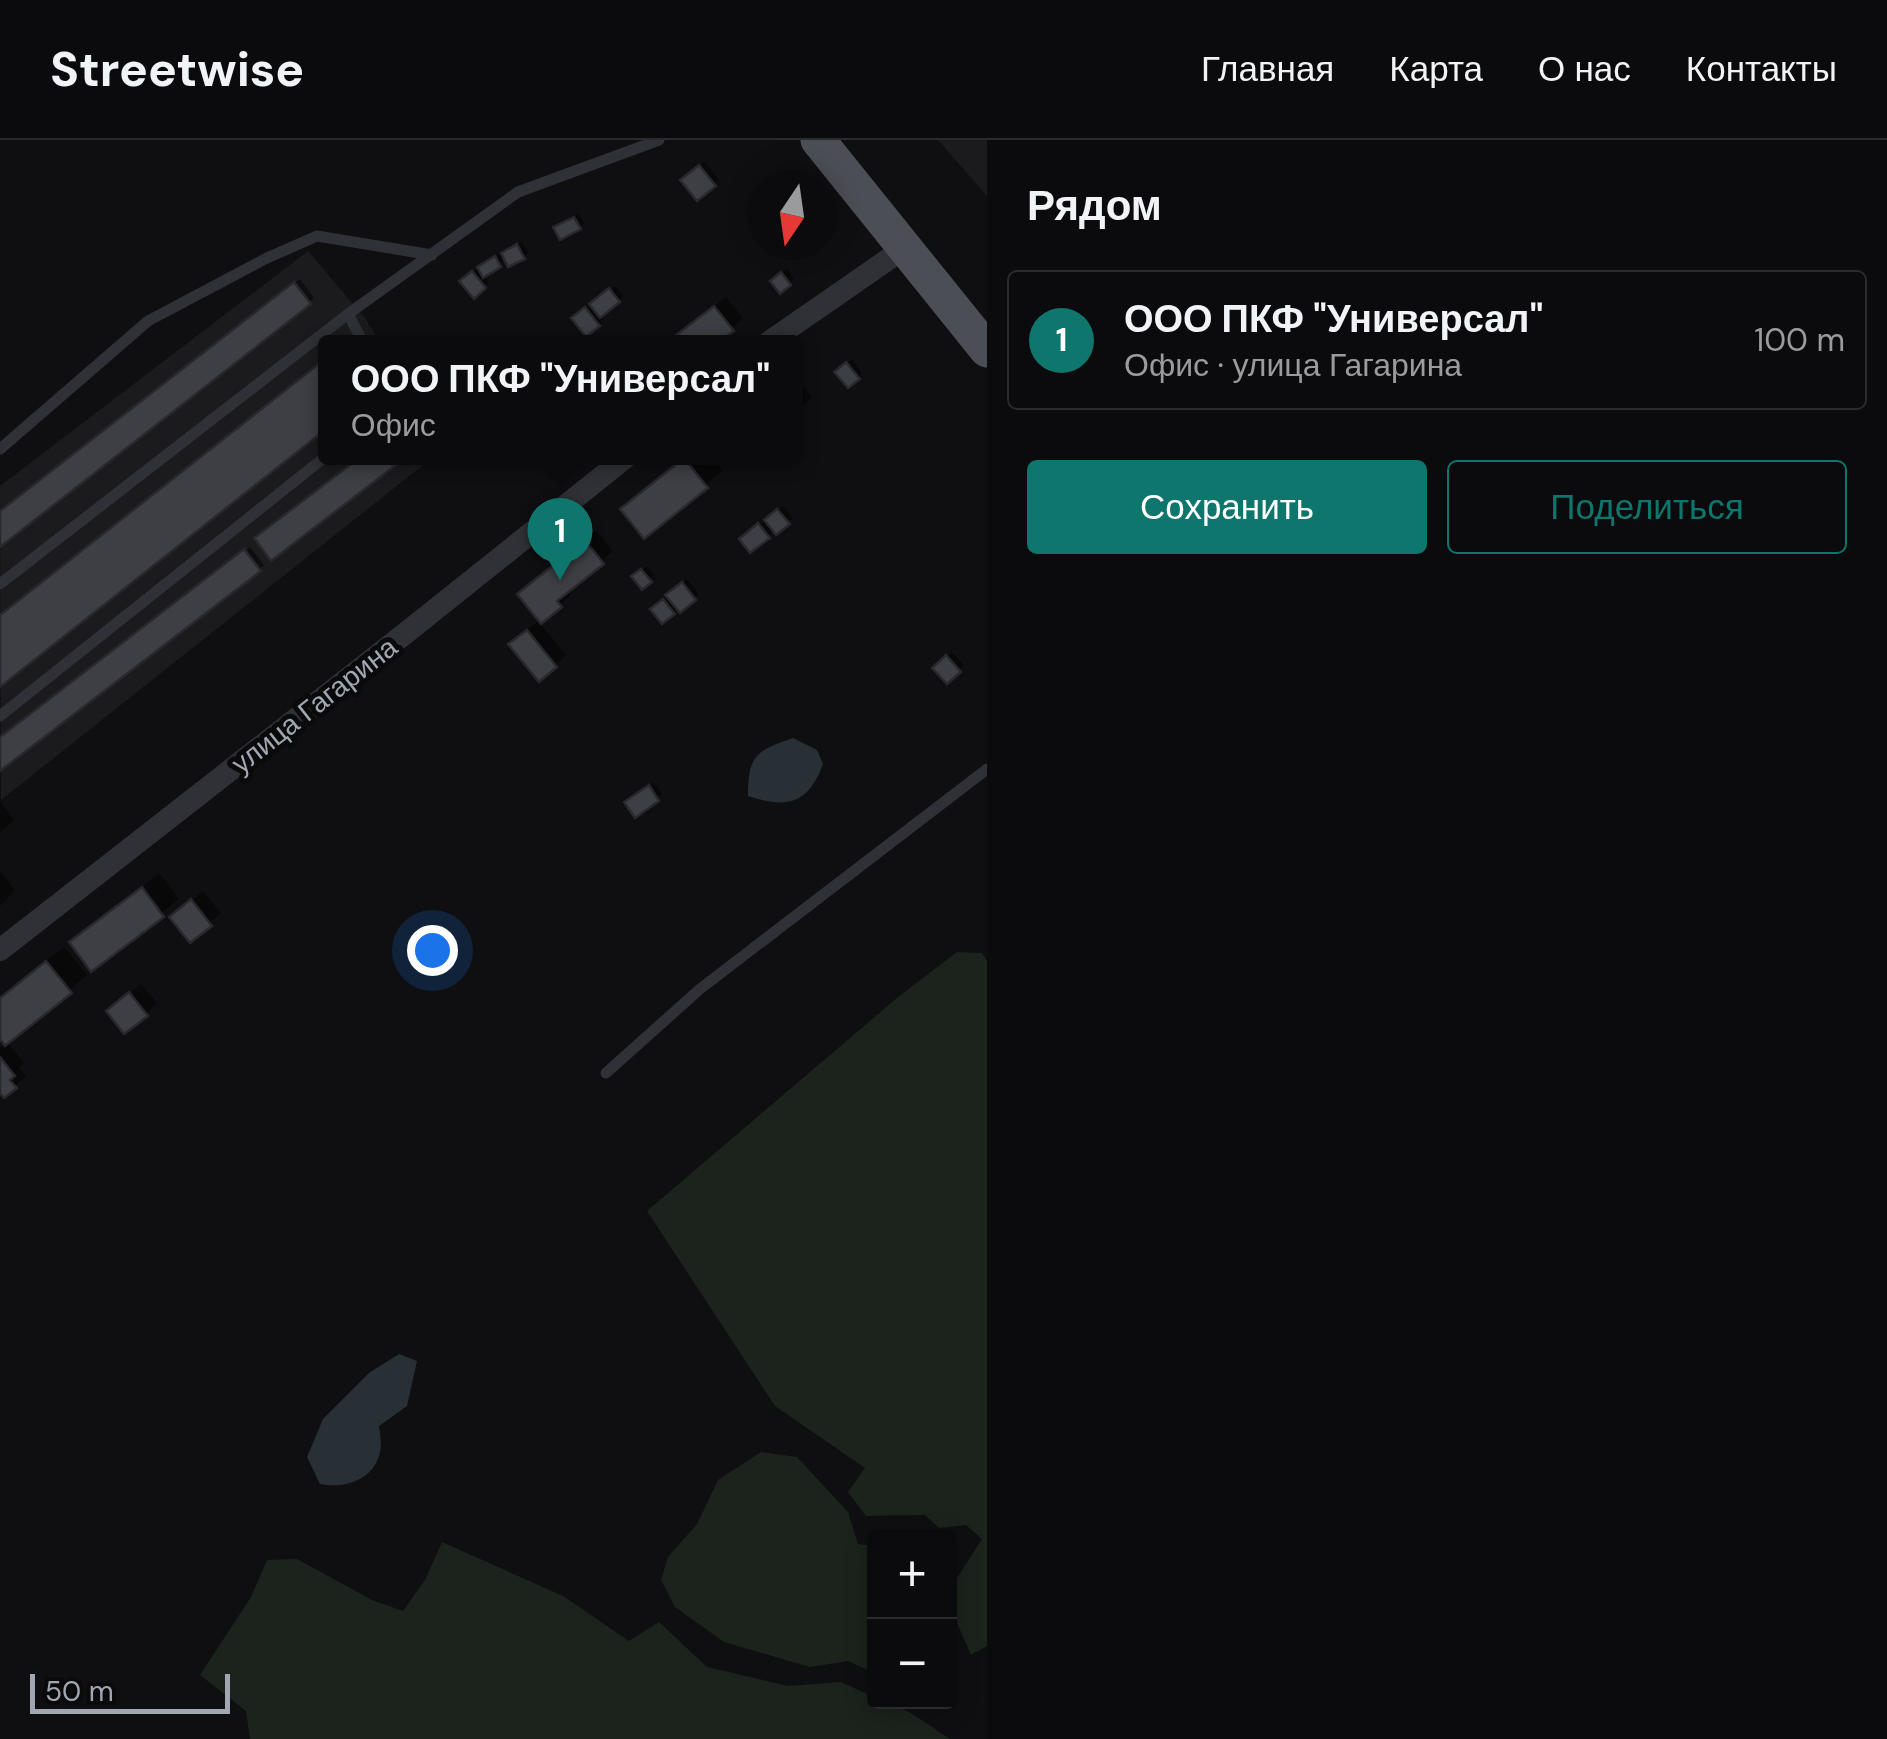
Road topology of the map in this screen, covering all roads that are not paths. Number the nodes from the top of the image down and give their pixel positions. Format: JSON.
{"nodes":[{"id":1,"x":659,"y":140,"type":"edge"},
{"id":2,"x":818,"y":140,"type":"edge"},
{"id":3,"x":906,"y":247,"type":"junction"},
{"id":4,"x":432,"y":255,"type":"junction"},
{"id":5,"x":348,"y":314,"type":"junction"},
{"id":6,"x":321,"y":335,"type":"edge"},
{"id":7,"x":359,"y":335,"type":"edge"},
{"id":8,"x":778,"y":335,"type":"edge"},
{"id":9,"x":318,"y":337,"type":"edge"},
{"id":10,"x":987,"y":350,"type":"edge"},
{"id":11,"x":0,"y":449,"type":"edge"},
{"id":12,"x":318,"y":463,"type":"edge"},
{"id":13,"x":616,"y":465,"type":"edge"},
{"id":14,"x":0,"y":584,"type":"edge"},
{"id":15,"x":0,"y":716,"type":"edge"},
{"id":16,"x":987,"y":768,"type":"edge"},
{"id":17,"x":0,"y":950,"type":"edge"},
{"id":18,"x":606,"y":1073,"type":"dead end"}],
"edges":[{"from":1,"to":4,"type":"lane"},
{"from":2,"to":3,"type":"main road"},
{"from":3,"to":8,"type":"street"},
{"from":3,"to":10,"type":"main road"},
{"from":4,"to":5,"type":"lane"},
{"from":4,"to":11,"type":"lane"},
{"from":5,"to":6,"type":"lane"},
{"from":5,"to":7,"type":"lane"},
{"from":9,"to":14,"type":"lane"},
{"from":12,"to":15,"type":"lane"},
{"from":13,"to":17,"type":"street","name":"улица Гагарина"},
{"from":16,"to":18,"type":"lane"}]}
